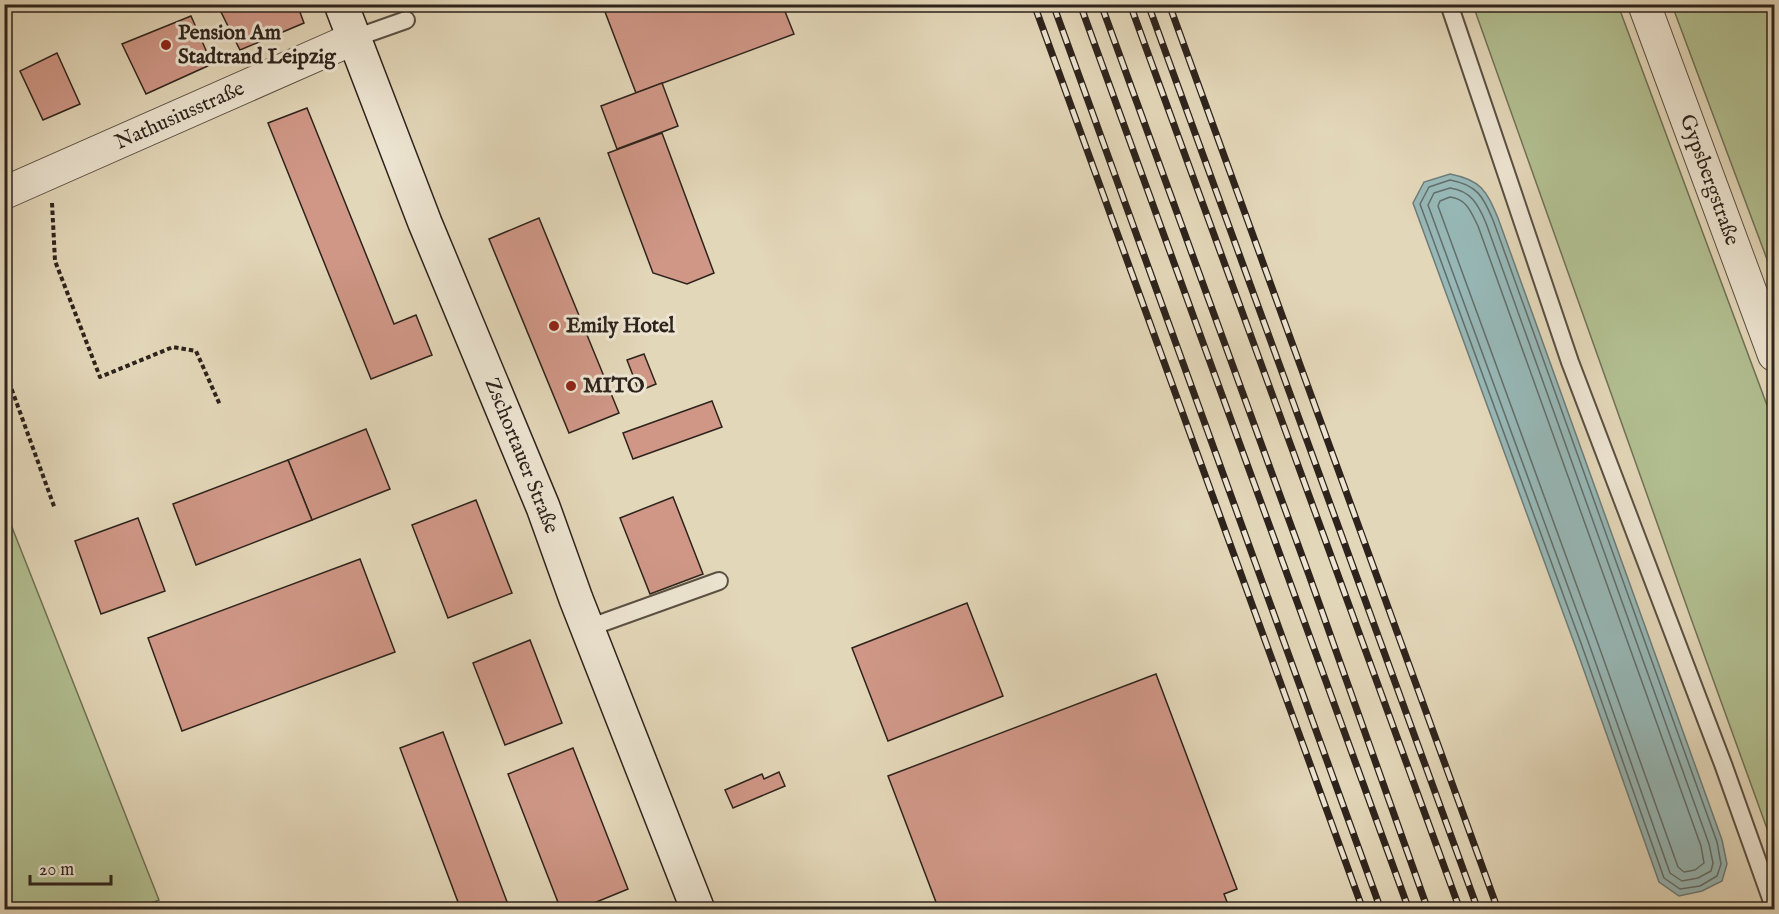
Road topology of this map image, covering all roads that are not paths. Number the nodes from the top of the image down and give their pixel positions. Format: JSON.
{"nodes":[{"id":1,"x":341,"y":4,"type":"edge"},
{"id":2,"x":1449,"y":4,"type":"edge"},
{"id":3,"x":1644,"y":4,"type":"edge"},
{"id":4,"x":406,"y":20,"type":"dead end"},
{"id":5,"x":355,"y":38,"type":"junction"},
{"id":6,"x":4,"y":192,"type":"edge"},
{"id":7,"x":1774,"y":355,"type":"edge"},
{"id":8,"x":719,"y":581,"type":"dead end"},
{"id":9,"x":588,"y":628,"type":"junction"},
{"id":10,"x":1774,"y":907,"type":"edge"},
{"id":11,"x":698,"y":909,"type":"edge"}],
"edges":[{"from":1,"to":5,"type":"street","name":"Zschortauer Straße"},
{"from":2,"to":10,"type":"lane"},
{"from":3,"to":7,"type":"street","name":"Gypsbergstraße"},
{"from":4,"to":5,"type":"lane"},
{"from":5,"to":6,"type":"street","name":"Nathusiusstraße"},
{"from":5,"to":9,"type":"street","name":"Zschortauer Straße"},
{"from":8,"to":9,"type":"lane"},
{"from":9,"to":11,"type":"street","name":"Zschortauer Straße"}]}
